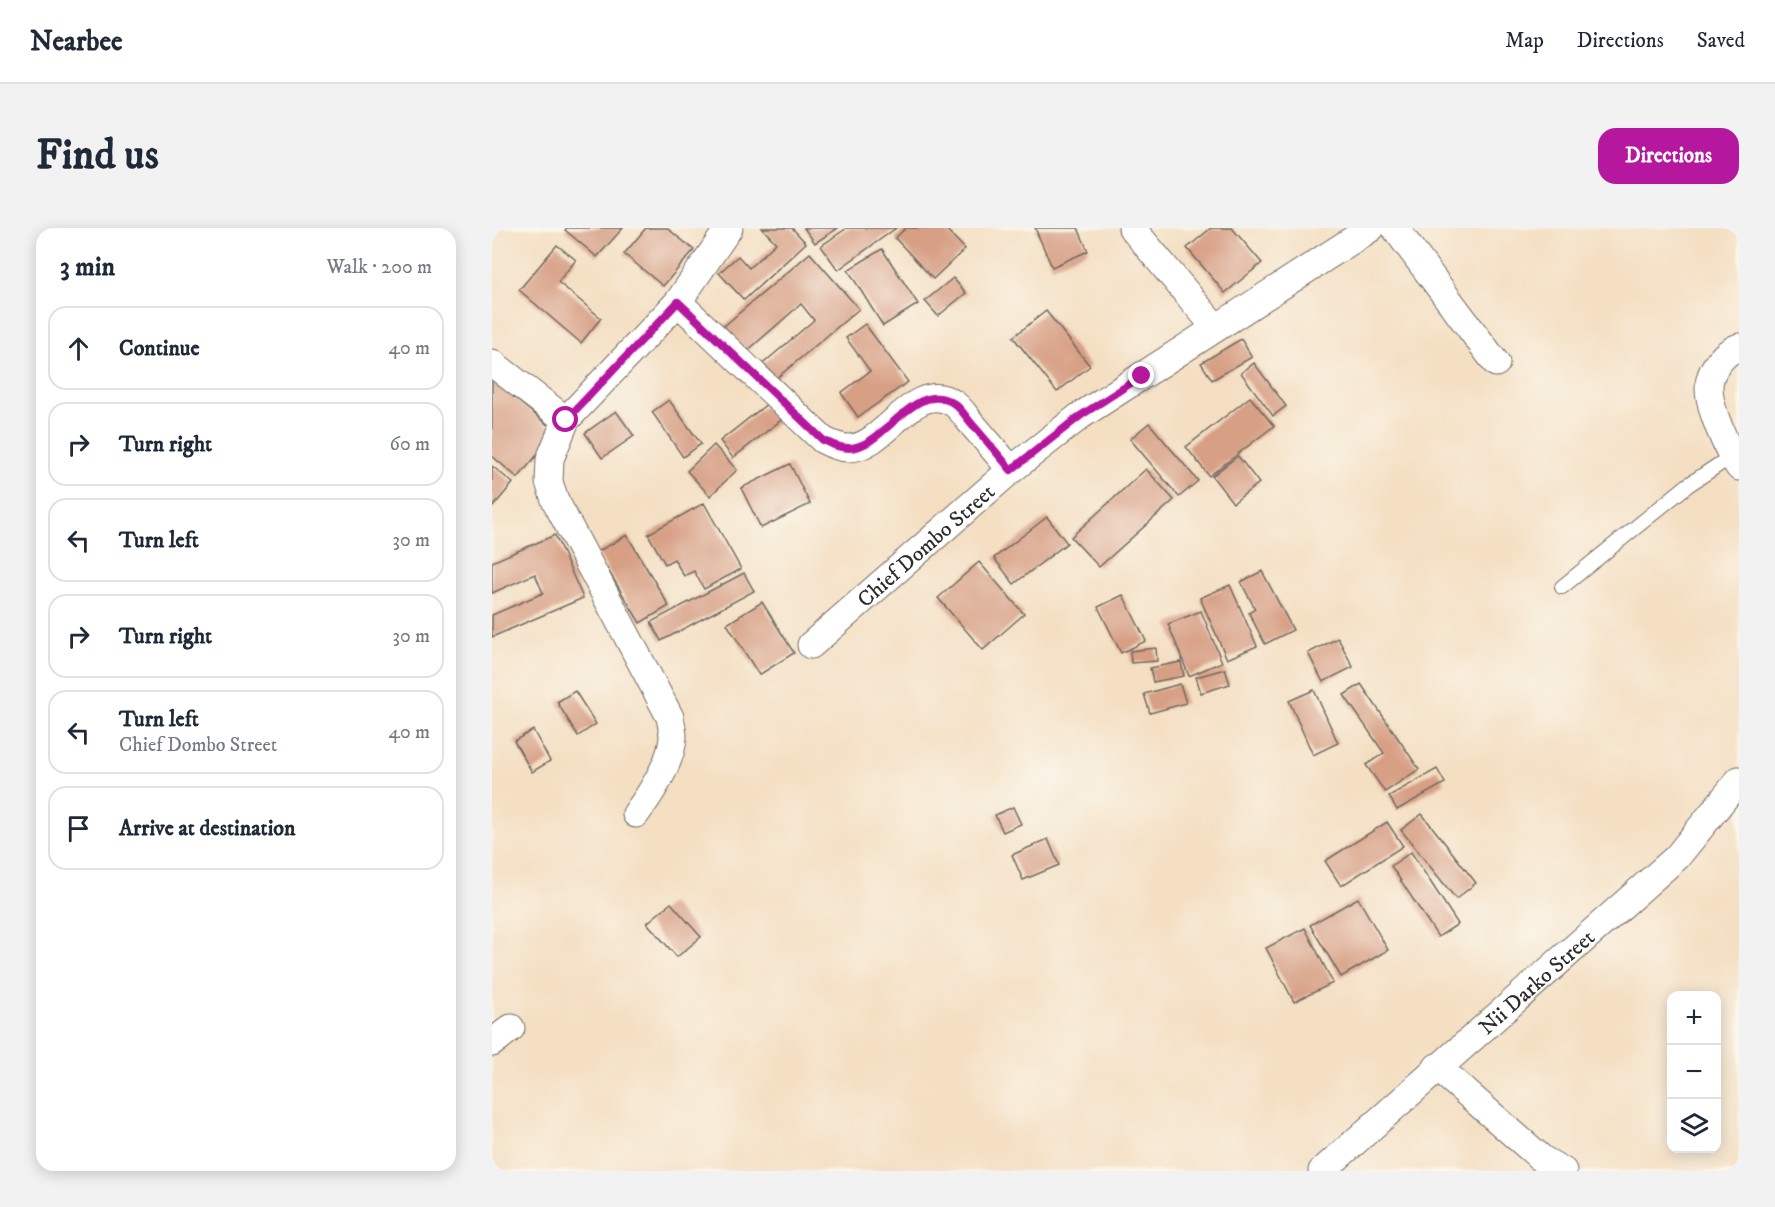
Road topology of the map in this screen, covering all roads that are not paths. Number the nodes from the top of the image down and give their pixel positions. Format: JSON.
{"nodes":[{"id":1,"x":729,"y":228,"type":"edge"},
{"id":2,"x":1132,"y":228,"type":"edge"},
{"id":3,"x":1371,"y":228,"type":"edge"},
{"id":4,"x":1395,"y":228,"type":"edge"},
{"id":5,"x":678,"y":302,"type":"junction"},
{"id":6,"x":1216,"y":328,"type":"junction"},
{"id":7,"x":1739,"y":347,"type":"edge"},
{"id":8,"x":492,"y":363,"type":"edge"},
{"id":9,"x":1496,"y":363,"type":"dead end"},
{"id":10,"x":566,"y":420,"type":"junction"},
{"id":11,"x":1736,"y":462,"type":"edge"},
{"id":12,"x":1011,"y":470,"type":"junction"},
{"id":13,"x":1562,"y":587,"type":"dead end"},
{"id":14,"x":811,"y":645,"type":"dead end"},
{"id":15,"x":1739,"y":780,"type":"edge"},
{"id":16,"x":636,"y":814,"type":"dead end"},
{"id":17,"x":1437,"y":1067,"type":"junction"},
{"id":18,"x":1322,"y":1171,"type":"edge"},
{"id":19,"x":1563,"y":1171,"type":"edge"}],
"edges":[{"from":1,"to":5,"type":"street"},
{"from":2,"to":6,"type":"street"},
{"from":3,"to":6,"type":"street","name":"Chief Dombo Street"},
{"from":4,"to":9,"type":"street"},
{"from":5,"to":10,"type":"street"},
{"from":5,"to":12,"type":"street"},
{"from":6,"to":12,"type":"street","name":"Chief Dombo Street"},
{"from":7,"to":11,"type":"street"},
{"from":8,"to":10,"type":"street"},
{"from":10,"to":16,"type":"street"},
{"from":11,"to":13,"type":"lane"},
{"from":12,"to":14,"type":"street","name":"Chief Dombo Street"},
{"from":15,"to":17,"type":"street","name":"Nii Darko Street"},
{"from":17,"to":18,"type":"street","name":"Nii Darko Street"},
{"from":17,"to":19,"type":"street"}]}
